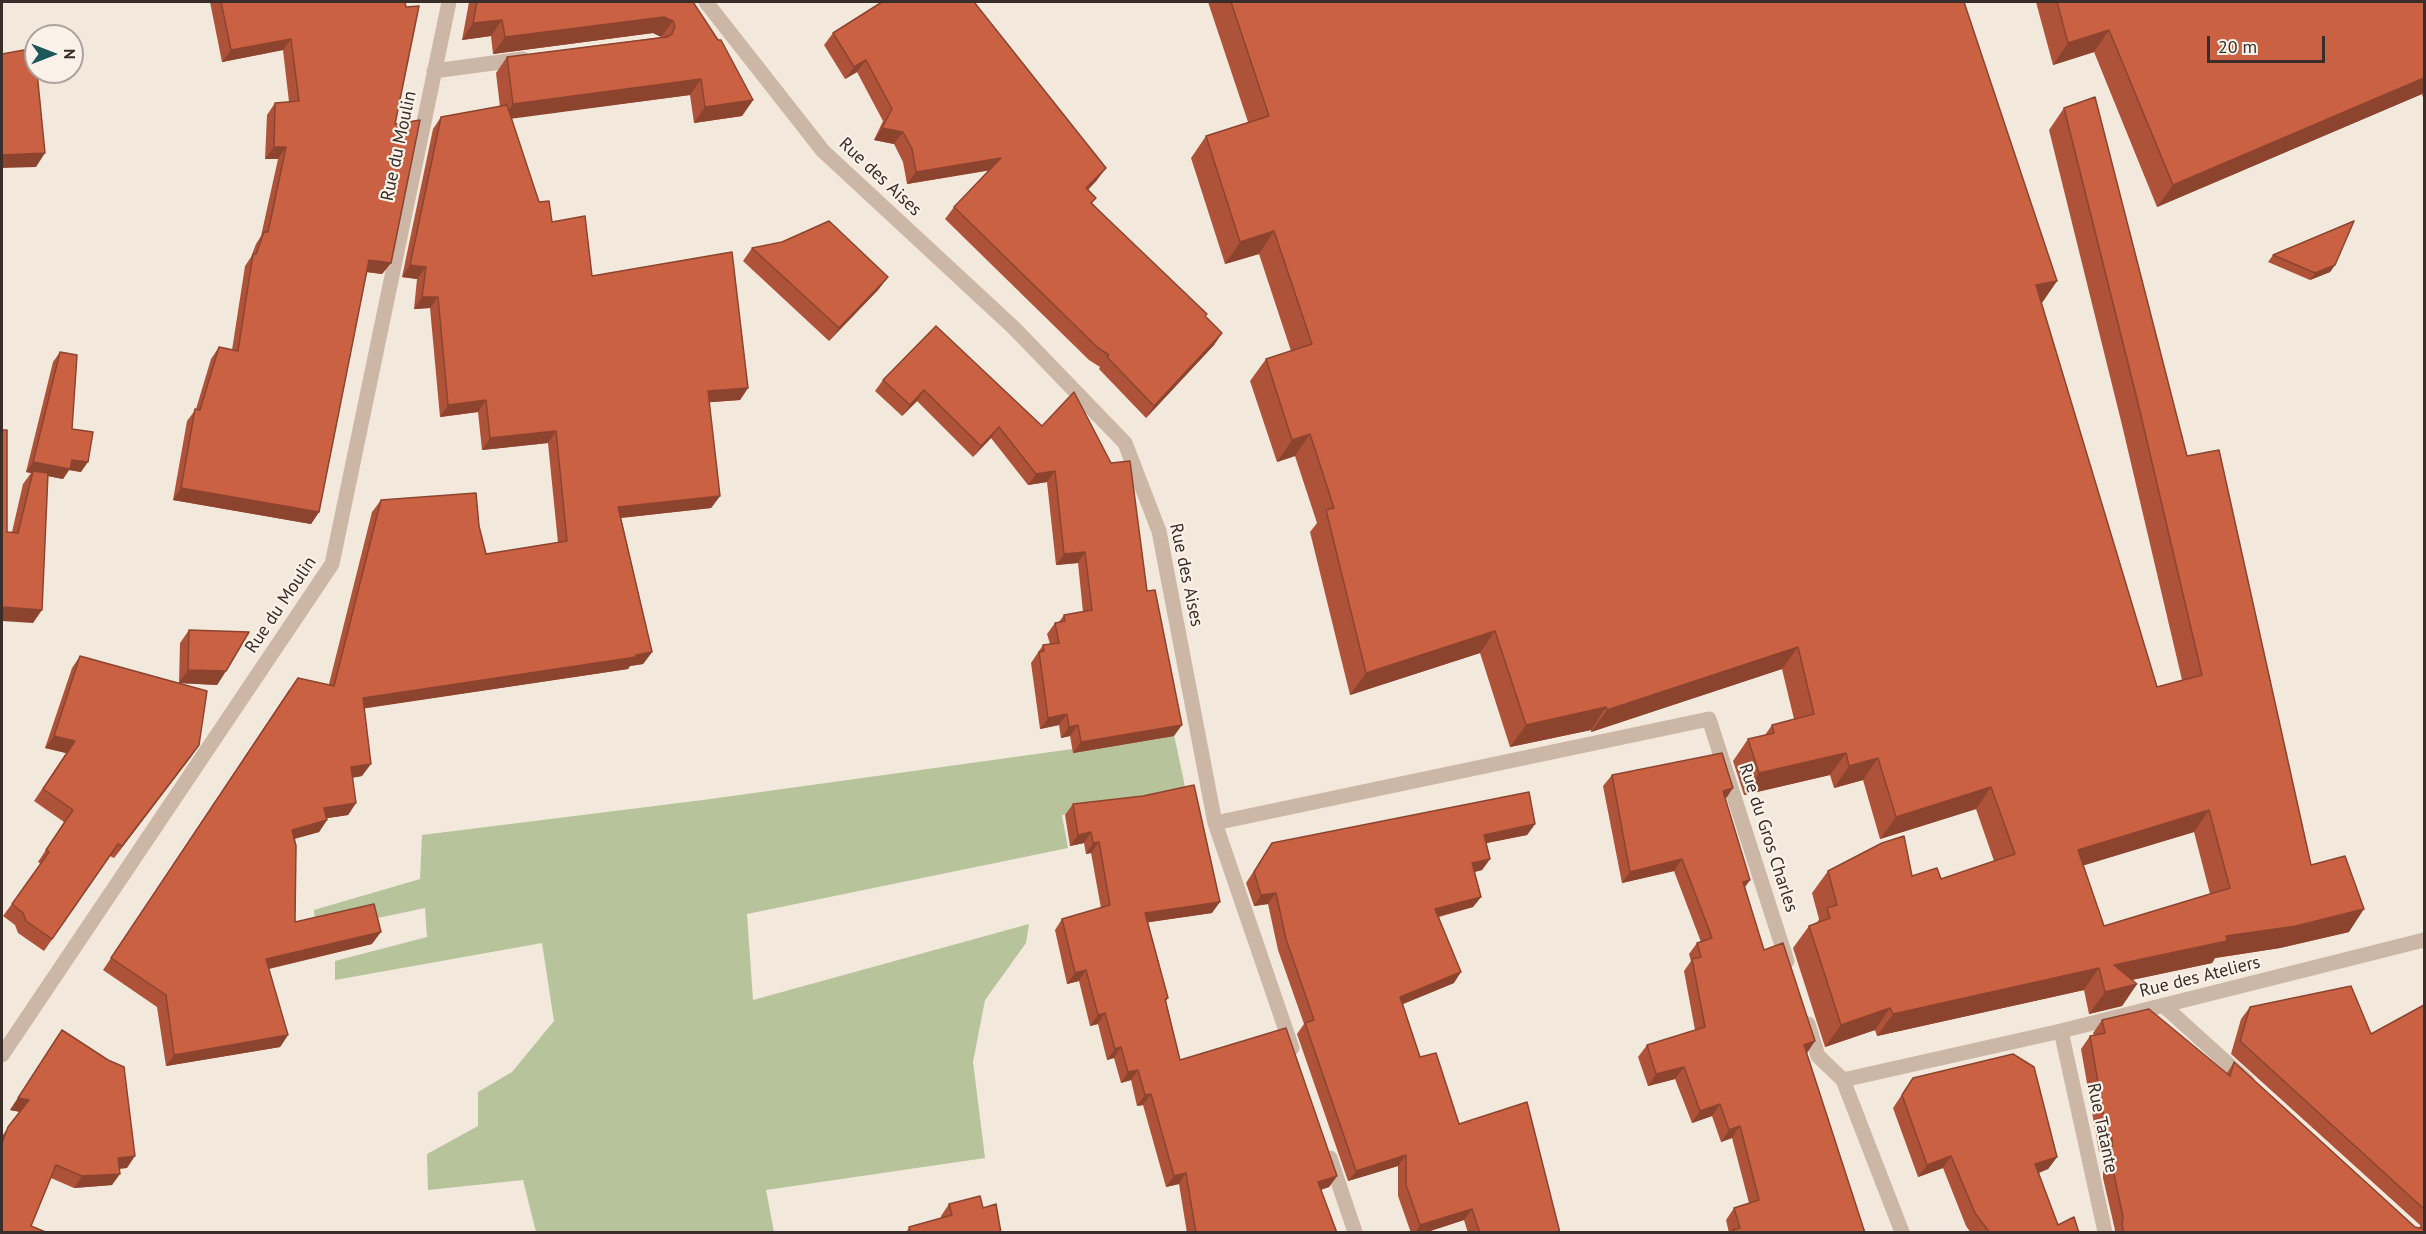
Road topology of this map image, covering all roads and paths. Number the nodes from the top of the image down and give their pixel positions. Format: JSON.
{"nodes":[{"id":1,"x":449,"y":2,"type":"edge"},
{"id":2,"x":706,"y":2,"type":"edge"},
{"id":3,"x":538,"y":57,"type":"edge"},
{"id":4,"x":435,"y":71,"type":"junction"},
{"id":5,"x":1215,"y":824,"type":"junction"},
{"id":6,"x":2424,"y":940,"type":"edge"},
{"id":7,"x":1793,"y":979,"type":"edge"},
{"id":8,"x":2164,"y":1006,"type":"junction"},
{"id":9,"x":1804,"y":1012,"type":"edge"},
{"id":10,"x":2061,"y":1031,"type":"junction"},
{"id":11,"x":2,"y":1055,"type":"edge"},
{"id":12,"x":1299,"y":1067,"type":"edge"},
{"id":13,"x":1843,"y":1080,"type":"junction"},
{"id":14,"x":2260,"y":1093,"type":"edge"},
{"id":15,"x":1325,"y":1144,"type":"edge"},
{"id":16,"x":1355,"y":1233,"type":"edge"},
{"id":17,"x":1902,"y":1233,"type":"edge"},
{"id":18,"x":2105,"y":1233,"type":"edge"}],
"edges":[{"from":1,"to":4,"type":"street","name":"Rue du Moulin"},
{"from":2,"to":5,"type":"street","name":"Rue des Aises"},
{"from":3,"to":4,"type":"street"},
{"from":4,"to":11,"type":"street","name":"Rue du Moulin"},
{"from":5,"to":7,"type":"street","name":"Rue du Gros Charles"},
{"from":5,"to":12,"type":"street","name":"Rue des Aises"},
{"from":6,"to":8,"type":"street","name":"Rue des Ateliers"},
{"from":8,"to":10,"type":"street","name":"Rue des Ateliers"},
{"from":8,"to":14,"type":"street"},
{"from":9,"to":13,"type":"street"},
{"from":10,"to":13,"type":"street","name":"Rue des Ateliers"},
{"from":10,"to":18,"type":"street","name":"Rue Tatante"},
{"from":13,"to":17,"type":"street"},
{"from":15,"to":16,"type":"street"}]}
